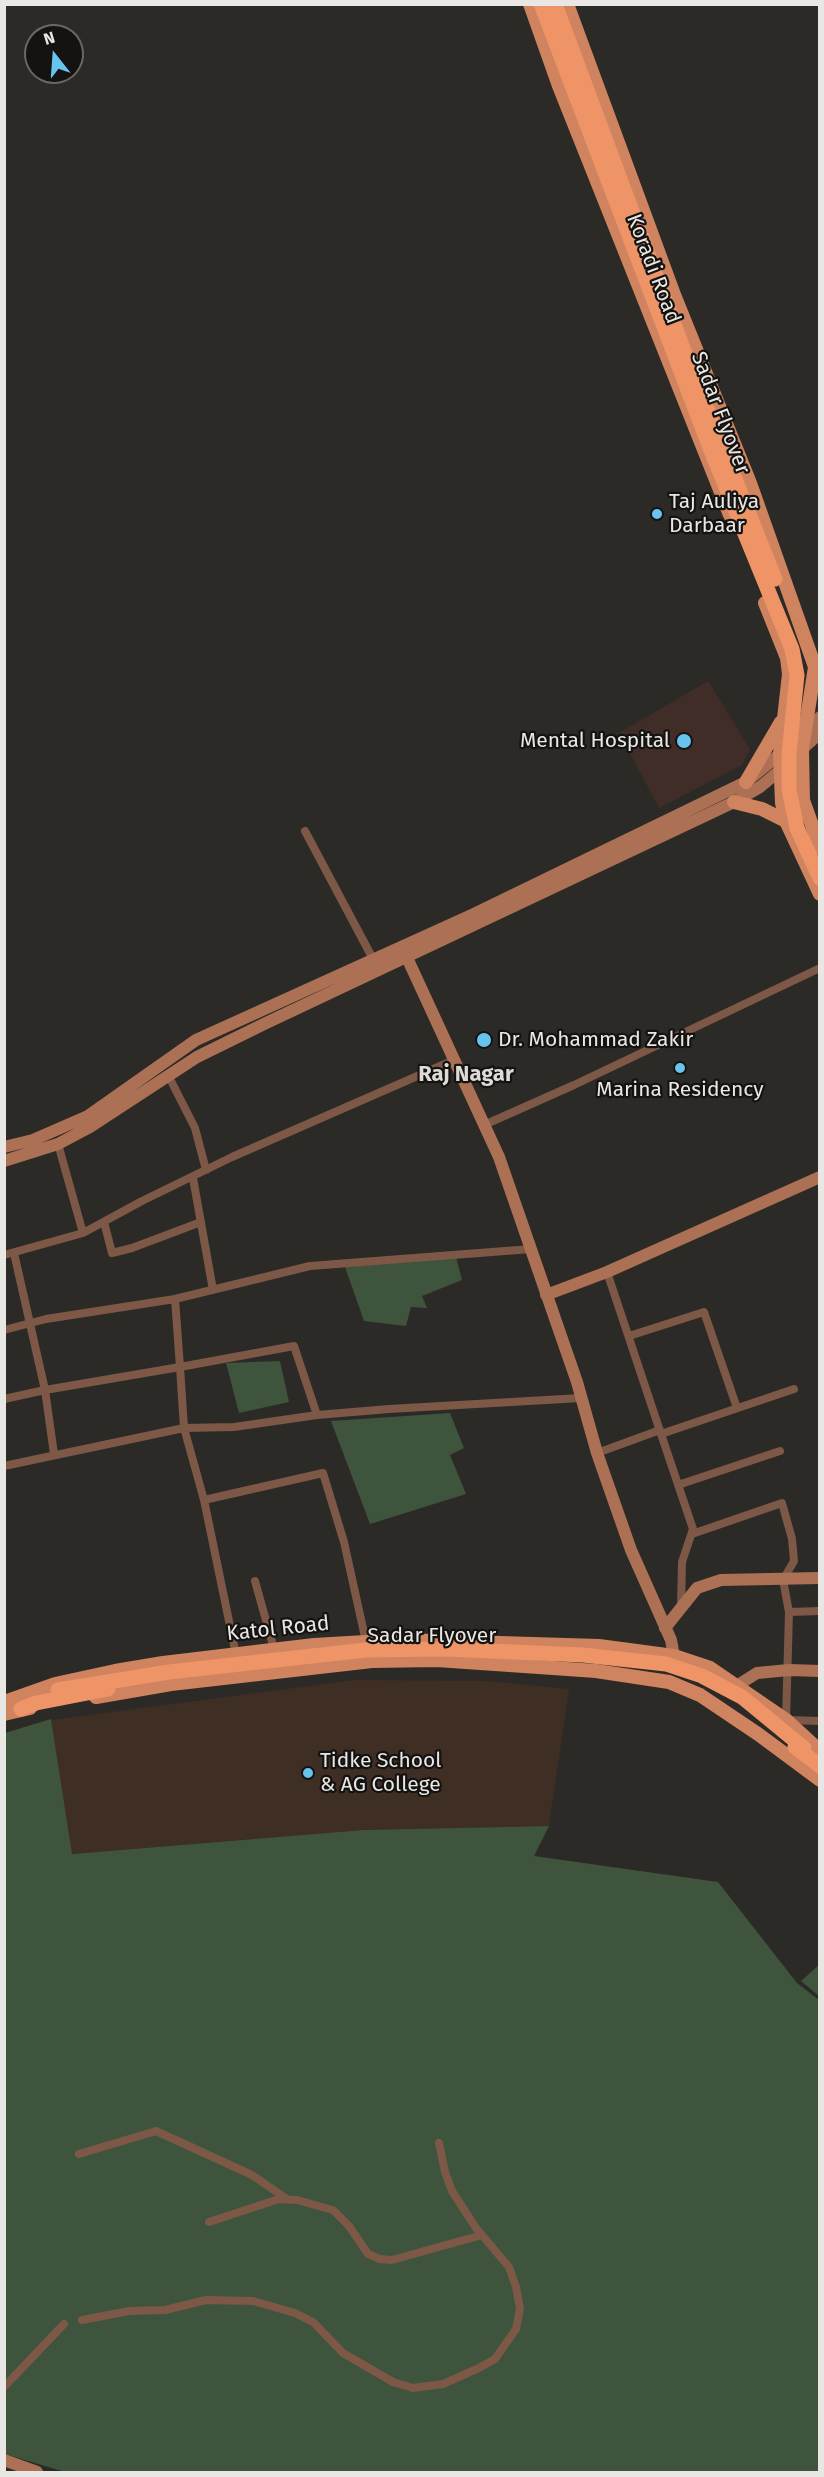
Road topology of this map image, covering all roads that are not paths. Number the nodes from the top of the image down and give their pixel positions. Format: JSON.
{"nodes":[{"id":1,"x":530,"y":4,"type":"edge"},
{"id":2,"x":541,"y":4,"type":"edge"},
{"id":3,"x":555,"y":4,"type":"edge"},
{"id":4,"x":567,"y":4,"type":"edge"},
{"id":5,"x":647,"y":221,"type":"junction"},
{"id":6,"x":616,"y":232,"type":"junction"},
{"id":7,"x":817,"y":668,"type":"edge"},
{"id":8,"x":784,"y":716,"type":"junction"},
{"id":9,"x":819,"y":717,"type":"edge"},
{"id":10,"x":805,"y":731,"type":"junction"},
{"id":11,"x":819,"y":733,"type":"edge"},
{"id":12,"x":802,"y":749,"type":"junction"},
{"id":13,"x":780,"y":754,"type":"junction"},
{"id":14,"x":781,"y":769,"type":"junction"},
{"id":15,"x":746,"y":782,"type":"junction"},
{"id":16,"x":734,"y":802,"type":"junction"},
{"id":17,"x":786,"y":821,"type":"junction"},
{"id":18,"x":305,"y":831,"type":"dead end"},
{"id":19,"x":819,"y":848,"type":"edge"},
{"id":20,"x":819,"y":864,"type":"edge"},
{"id":21,"x":819,"y":878,"type":"edge"},
{"id":22,"x":819,"y":894,"type":"edge"},
{"id":23,"x":404,"y":951,"type":"junction"},
{"id":24,"x":373,"y":959,"type":"junction"},
{"id":25,"x":819,"y":968,"type":"edge"},
{"id":26,"x":454,"y":1060,"type":"junction"},
{"id":27,"x":168,"y":1075,"type":"junction"},
{"id":28,"x":484,"y":1125,"type":"junction"},
{"id":29,"x":58,"y":1144,"type":"junction"},
{"id":30,"x":4,"y":1147,"type":"edge"},
{"id":31,"x":4,"y":1161,"type":"edge"},
{"id":32,"x":206,"y":1170,"type":"junction"},
{"id":33,"x":819,"y":1177,"type":"edge"},
{"id":34,"x":192,"y":1178,"type":"junction"},
{"id":35,"x":104,"y":1222,"type":"junction"},
{"id":36,"x":201,"y":1222,"type":"junction"},
{"id":37,"x":83,"y":1233,"type":"junction"},
{"id":38,"x":531,"y":1249,"type":"junction"},
{"id":39,"x":14,"y":1253,"type":"junction"},
{"id":40,"x":4,"y":1255,"type":"edge"},
{"id":41,"x":607,"y":1272,"type":"junction"},
{"id":42,"x":213,"y":1290,"type":"junction"},
{"id":43,"x":546,"y":1295,"type":"junction"},
{"id":44,"x":175,"y":1299,"type":"junction"},
{"id":45,"x":29,"y":1325,"type":"junction"},
{"id":46,"x":4,"y":1330,"type":"edge"},
{"id":47,"x":629,"y":1336,"type":"junction"},
{"id":48,"x":180,"y":1367,"type":"junction"},
{"id":49,"x":794,"y":1389,"type":"dead end"},
{"id":50,"x":45,"y":1390,"type":"junction"},
{"id":51,"x":581,"y":1398,"type":"junction"},
{"id":52,"x":4,"y":1399,"type":"edge"},
{"id":53,"x":737,"y":1408,"type":"junction"},
{"id":54,"x":317,"y":1415,"type":"junction"},
{"id":55,"x":184,"y":1428,"type":"junction"},
{"id":56,"x":660,"y":1432,"type":"junction"},
{"id":57,"x":780,"y":1451,"type":"dead end"},
{"id":58,"x":597,"y":1453,"type":"junction"},
{"id":59,"x":54,"y":1454,"type":"junction"},
{"id":60,"x":4,"y":1466,"type":"edge"},
{"id":61,"x":678,"y":1485,"type":"junction"},
{"id":62,"x":204,"y":1500,"type":"junction"},
{"id":63,"x":692,"y":1534,"type":"junction"},
{"id":64,"x":819,"y":1578,"type":"edge"},
{"id":65,"x":783,"y":1580,"type":"junction"},
{"id":66,"x":255,"y":1581,"type":"dead end"},
{"id":67,"x":681,"y":1609,"type":"junction"},
{"id":68,"x":819,"y":1611,"type":"edge"},
{"id":69,"x":789,"y":1612,"type":"junction"},
{"id":70,"x":665,"y":1628,"type":"junction"},
{"id":71,"x":366,"y":1642,"type":"junction"},
{"id":72,"x":274,"y":1649,"type":"junction"},
{"id":73,"x":236,"y":1655,"type":"junction"},
{"id":74,"x":674,"y":1656,"type":"junction"},
{"id":75,"x":789,"y":1670,"type":"junction"},
{"id":76,"x":819,"y":1671,"type":"edge"},
{"id":77,"x":669,"y":1682,"type":"junction"},
{"id":78,"x":738,"y":1685,"type":"junction"},
{"id":79,"x":58,"y":1694,"type":"junction"},
{"id":80,"x":4,"y":1702,"type":"edge"},
{"id":81,"x":20,"y":1704,"type":"junction"},
{"id":82,"x":4,"y":1714,"type":"edge"},
{"id":83,"x":786,"y":1720,"type":"junction"},
{"id":84,"x":819,"y":1721,"type":"edge"},
{"id":85,"x":819,"y":1752,"type":"edge"},
{"id":86,"x":819,"y":1766,"type":"edge"},
{"id":87,"x":819,"y":1780,"type":"edge"},
{"id":88,"x":439,"y":2143,"type":"dead end"},
{"id":89,"x":79,"y":2154,"type":"dead end"},
{"id":90,"x":287,"y":2199,"type":"junction"},
{"id":91,"x":209,"y":2222,"type":"dead end"},
{"id":92,"x":482,"y":2235,"type":"junction"},
{"id":93,"x":82,"y":2320,"type":"dead end"},
{"id":94,"x":64,"y":2324,"type":"dead end"},
{"id":95,"x":4,"y":2386,"type":"edge"},
{"id":96,"x":4,"y":2460,"type":"edge"},
{"id":97,"x":37,"y":2472,"type":"edge"}],
"edges":[{"from":1,"to":6,"type":"main road","name":"Koradi Road"},
{"from":2,"to":21,"type":"highway","name":"Sadar Flyover","bridge":true},
{"from":3,"to":20,"type":"highway","name":"Sadar Flyover","bridge":true},
{"from":4,"to":5,"type":"main road","name":"Koradi Road"},
{"from":5,"to":6,"type":"main road"},
{"from":5,"to":7,"type":"main road","name":"Koradi Road"},
{"from":6,"to":8,"type":"main road","name":"Koradi Road"},
{"from":7,"to":10,"type":"main road","name":"Koradi Road"},
{"from":8,"to":13,"type":"main road","name":"Koradi Road"},
{"from":8,"to":15,"type":"main road"},
{"from":9,"to":10,"type":"main road"},
{"from":10,"to":12,"type":"main road","name":"Koradi Road"},
{"from":10,"to":13,"type":"main road"},
{"from":11,"to":12,"type":"main road"},
{"from":12,"to":14,"type":"main road"},
{"from":12,"to":19,"type":"main road"},
{"from":13,"to":14,"type":"main road","name":"Koradi Road"},
{"from":13,"to":15,"type":"main road"},
{"from":14,"to":16,"type":"main road"},
{"from":14,"to":17,"type":"main road"},
{"from":15,"to":23,"type":"main road"},
{"from":16,"to":17,"type":"main road"},
{"from":16,"to":23,"type":"main road"},
{"from":17,"to":22,"type":"main road"},
{"from":18,"to":24,"type":"street"},
{"from":23,"to":24,"type":"main road"},
{"from":23,"to":26,"type":"main road"},
{"from":23,"to":27,"type":"main road"},
{"from":24,"to":30,"type":"main road"},
{"from":25,"to":28,"type":"street"},
{"from":26,"to":28,"type":"main road"},
{"from":26,"to":32,"type":"street"},
{"from":27,"to":29,"type":"main road"},
{"from":27,"to":32,"type":"street"},
{"from":28,"to":38,"type":"main road"},
{"from":29,"to":31,"type":"main road"},
{"from":29,"to":37,"type":"street"},
{"from":32,"to":34,"type":"street"},
{"from":33,"to":41,"type":"main road"},
{"from":34,"to":35,"type":"street"},
{"from":34,"to":36,"type":"street"},
{"from":35,"to":36,"type":"street"},
{"from":35,"to":37,"type":"street"},
{"from":36,"to":42,"type":"street"},
{"from":37,"to":39,"type":"street"},
{"from":38,"to":42,"type":"street"},
{"from":38,"to":43,"type":"main road"},
{"from":39,"to":40,"type":"street"},
{"from":39,"to":45,"type":"street"},
{"from":41,"to":43,"type":"main road"},
{"from":41,"to":47,"type":"street"},
{"from":42,"to":44,"type":"street"},
{"from":43,"to":51,"type":"main road"},
{"from":44,"to":45,"type":"street"},
{"from":44,"to":48,"type":"street"},
{"from":45,"to":46,"type":"street"},
{"from":45,"to":50,"type":"street"},
{"from":47,"to":53,"type":"street"},
{"from":47,"to":56,"type":"street"},
{"from":48,"to":50,"type":"street"},
{"from":48,"to":54,"type":"street"},
{"from":48,"to":55,"type":"street"},
{"from":49,"to":53,"type":"street"},
{"from":50,"to":52,"type":"street"},
{"from":50,"to":59,"type":"street"},
{"from":51,"to":54,"type":"street"},
{"from":51,"to":58,"type":"main road"},
{"from":53,"to":56,"type":"street"},
{"from":54,"to":55,"type":"street"},
{"from":55,"to":59,"type":"street"},
{"from":55,"to":62,"type":"street"},
{"from":56,"to":58,"type":"street"},
{"from":56,"to":61,"type":"street"},
{"from":57,"to":61,"type":"street"},
{"from":58,"to":70,"type":"main road"},
{"from":59,"to":60,"type":"street"},
{"from":61,"to":63,"type":"street"},
{"from":62,"to":71,"type":"street"},
{"from":62,"to":73,"type":"street"},
{"from":63,"to":65,"type":"street"},
{"from":63,"to":67,"type":"street"},
{"from":64,"to":65,"type":"main road"},
{"from":65,"to":67,"type":"main road"},
{"from":65,"to":69,"type":"street"},
{"from":66,"to":72,"type":"street"},
{"from":67,"to":70,"type":"main road"},
{"from":68,"to":69,"type":"street"},
{"from":69,"to":75,"type":"street"},
{"from":70,"to":74,"type":"main road"},
{"from":71,"to":72,"type":"main road","name":"Katol Road"},
{"from":71,"to":74,"type":"main road","name":"Katol Road"},
{"from":72,"to":73,"type":"main road","name":"Katol Road"},
{"from":73,"to":81,"type":"main road","name":"Katol Road"},
{"from":74,"to":77,"type":"main road"},
{"from":74,"to":78,"type":"main road","name":"Katol Road"},
{"from":75,"to":76,"type":"main road"},
{"from":75,"to":78,"type":"main road"},
{"from":75,"to":83,"type":"street"},
{"from":77,"to":81,"type":"main road","name":"Katol Road"},
{"from":77,"to":87,"type":"main road","name":"Katol Road"},
{"from":78,"to":83,"type":"main road","name":"Katol Road"},
{"from":79,"to":81,"type":"highway","name":"Sadar Flyover"},
{"from":79,"to":85,"type":"highway","name":"Sadar Flyover","bridge":true},
{"from":79,"to":86,"type":"highway","name":"Sadar Flyover"},
{"from":80,"to":81,"type":"main road","name":"Katol Road"},
{"from":81,"to":82,"type":"main road","name":"Katol Road"},
{"from":83,"to":84,"type":"street"},
{"from":83,"to":85,"type":"main road","name":"Katol Road"},
{"from":88,"to":92,"type":"street"},
{"from":89,"to":90,"type":"street"},
{"from":90,"to":91,"type":"street"},
{"from":90,"to":92,"type":"street"},
{"from":92,"to":93,"type":"street"},
{"from":94,"to":95,"type":"street"},
{"from":96,"to":97,"type":"main road"}]}
